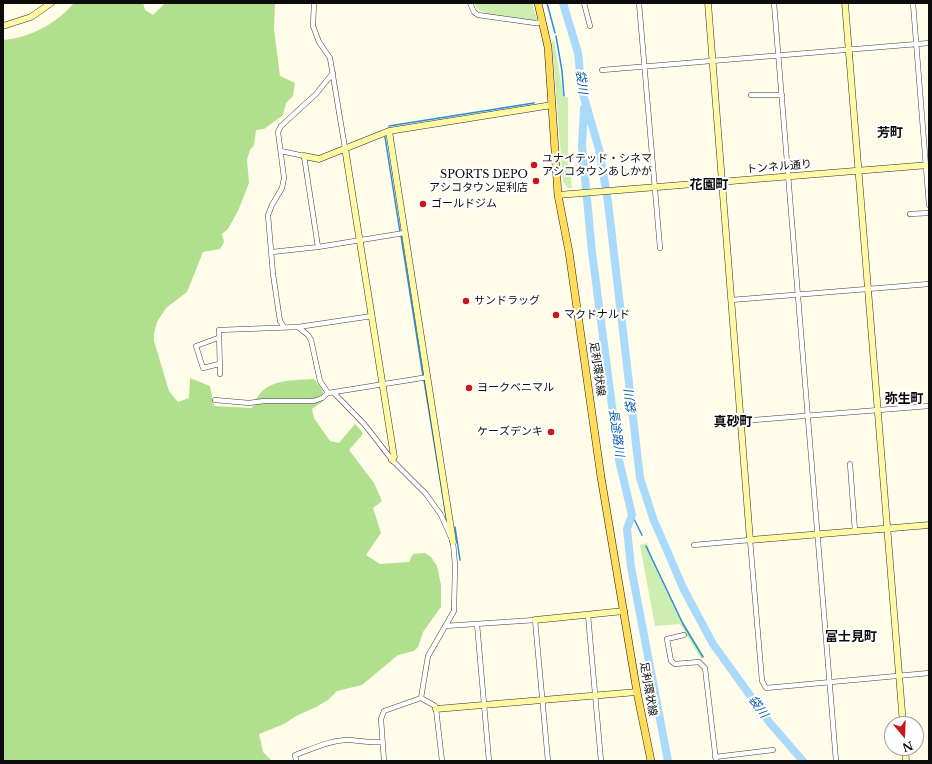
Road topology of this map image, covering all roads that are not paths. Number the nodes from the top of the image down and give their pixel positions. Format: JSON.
{"nodes":[{"id":1,"x":51,"y":3,"type":"edge"},
{"id":2,"x":314,"y":3,"type":"edge"},
{"id":3,"x":470,"y":3,"type":"edge"},
{"id":4,"x":538,"y":3,"type":"edge"},
{"id":5,"x":584,"y":3,"type":"edge"},
{"id":6,"x":639,"y":3,"type":"edge"},
{"id":7,"x":708,"y":3,"type":"edge"},
{"id":8,"x":774,"y":3,"type":"edge"},
{"id":9,"x":844,"y":3,"type":"edge"},
{"id":10,"x":913,"y":3,"type":"edge"},
{"id":11,"x":543,"y":22,"type":"junction"},
{"id":12,"x":3,"y":26,"type":"edge"},
{"id":13,"x":590,"y":26,"type":"dead end"},
{"id":14,"x":929,"y":43,"type":"edge"},
{"id":15,"x":916,"y":44,"type":"junction"},
{"id":16,"x":848,"y":49,"type":"junction"},
{"id":17,"x":778,"y":55,"type":"junction"},
{"id":18,"x":712,"y":61,"type":"junction"},
{"id":19,"x":645,"y":66,"type":"junction"},
{"id":20,"x":602,"y":70,"type":"dead end"},
{"id":21,"x":333,"y":73,"type":"junction"},
{"id":22,"x":751,"y":95,"type":"dead end"},
{"id":23,"x":782,"y":95,"type":"junction"},
{"id":24,"x":552,"y":106,"type":"junction"},
{"id":25,"x":389,"y":131,"type":"junction"},
{"id":26,"x":344,"y":148,"type":"junction"},
{"id":27,"x":281,"y":151,"type":"junction"},
{"id":28,"x":304,"y":156,"type":"junction"},
{"id":29,"x":927,"y":165,"type":"edge"},
{"id":30,"x":858,"y":170,"type":"junction"},
{"id":31,"x":788,"y":176,"type":"junction"},
{"id":32,"x":722,"y":181,"type":"junction"},
{"id":33,"x":654,"y":187,"type":"junction"},
{"id":34,"x":558,"y":195,"type":"junction"},
{"id":35,"x":929,"y":205,"type":"edge"},
{"id":36,"x":929,"y":213,"type":"edge"},
{"id":37,"x":910,"y":214,"type":"dead end"},
{"id":38,"x":404,"y":233,"type":"junction"},
{"id":39,"x":360,"y":241,"type":"junction"},
{"id":40,"x":318,"y":247,"type":"junction"},
{"id":41,"x":660,"y":248,"type":"dead end"},
{"id":42,"x":272,"y":252,"type":"junction"},
{"id":43,"x":929,"y":284,"type":"edge"},
{"id":44,"x":868,"y":289,"type":"junction"},
{"id":45,"x":798,"y":294,"type":"junction"},
{"id":46,"x":731,"y":300,"type":"junction"},
{"id":47,"x":372,"y":316,"type":"junction"},
{"id":48,"x":284,"y":327,"type":"junction"},
{"id":49,"x":298,"y":327,"type":"junction"},
{"id":50,"x":218,"y":338,"type":"junction"},
{"id":51,"x":219,"y":364,"type":"junction"},
{"id":52,"x":220,"y":374,"type":"dead end"},
{"id":53,"x":428,"y":377,"type":"junction"},
{"id":54,"x":383,"y":385,"type":"junction"},
{"id":55,"x":328,"y":393,"type":"junction"},
{"id":56,"x":334,"y":393,"type":"junction"},
{"id":57,"x":215,"y":400,"type":"dead end"},
{"id":58,"x":929,"y":406,"type":"edge"},
{"id":59,"x":878,"y":410,"type":"junction"},
{"id":60,"x":808,"y":416,"type":"junction"},
{"id":61,"x":742,"y":421,"type":"junction"},
{"id":62,"x":392,"y":460,"type":"junction"},
{"id":63,"x":850,"y":464,"type":"dead end"},
{"id":64,"x":929,"y":525,"type":"edge"},
{"id":65,"x":887,"y":529,"type":"junction"},
{"id":66,"x":855,"y":531,"type":"junction"},
{"id":67,"x":818,"y":535,"type":"junction"},
{"id":68,"x":750,"y":540,"type":"junction"},
{"id":69,"x":453,"y":542,"type":"junction"},
{"id":70,"x":694,"y":545,"type":"dead end"},
{"id":71,"x":624,"y":611,"type":"junction"},
{"id":72,"x":588,"y":615,"type":"junction"},
{"id":73,"x":535,"y":620,"type":"junction"},
{"id":74,"x":477,"y":624,"type":"junction"},
{"id":75,"x":445,"y":626,"type":"junction"},
{"id":76,"x":684,"y":635,"type":"dead end"},
{"id":77,"x":929,"y":673,"type":"edge"},
{"id":78,"x":899,"y":676,"type":"junction"},
{"id":79,"x":830,"y":682,"type":"junction"},
{"id":80,"x":637,"y":692,"type":"junction"},
{"id":81,"x":595,"y":696,"type":"junction"},
{"id":82,"x":421,"y":698,"type":"junction"},
{"id":83,"x":542,"y":700,"type":"junction"},
{"id":84,"x":485,"y":705,"type":"junction"},
{"id":85,"x":436,"y":710,"type":"junction"},
{"id":86,"x":902,"y":716,"type":"edge"},
{"id":87,"x":382,"y":742,"type":"junction"},
{"id":88,"x":773,"y":750,"type":"dead end"},
{"id":89,"x":716,"y":759,"type":"edge"},
{"id":90,"x":296,"y":761,"type":"edge"},
{"id":91,"x":384,"y":761,"type":"edge"},
{"id":92,"x":442,"y":761,"type":"edge"},
{"id":93,"x":489,"y":761,"type":"edge"},
{"id":94,"x":548,"y":761,"type":"edge"},
{"id":95,"x":601,"y":761,"type":"edge"},
{"id":96,"x":651,"y":761,"type":"edge"},
{"id":97,"x":836,"y":761,"type":"edge"}],
"edges":[{"from":1,"to":12,"type":"street"},
{"from":2,"to":21,"type":"street"},
{"from":3,"to":11,"type":"street"},
{"from":4,"to":11,"type":"main road","name":"足利環状線"},
{"from":5,"to":13,"type":"street"},
{"from":6,"to":19,"type":"street"},
{"from":7,"to":18,"type":"street"},
{"from":8,"to":17,"type":"street"},
{"from":9,"to":16,"type":"street"},
{"from":10,"to":15,"type":"street"},
{"from":11,"to":24,"type":"main road","name":"足利環状線"},
{"from":14,"to":15,"type":"street"},
{"from":15,"to":16,"type":"street"},
{"from":15,"to":29,"type":"street"},
{"from":16,"to":17,"type":"street"},
{"from":16,"to":30,"type":"street"},
{"from":17,"to":18,"type":"street"},
{"from":17,"to":23,"type":"street"},
{"from":18,"to":19,"type":"street"},
{"from":18,"to":32,"type":"street"},
{"from":19,"to":20,"type":"street"},
{"from":19,"to":33,"type":"street"},
{"from":21,"to":26,"type":"street"},
{"from":21,"to":27,"type":"street"},
{"from":22,"to":23,"type":"street"},
{"from":23,"to":31,"type":"street"},
{"from":24,"to":25,"type":"street"},
{"from":24,"to":34,"type":"main road","name":"足利環状線"},
{"from":25,"to":26,"type":"street"},
{"from":25,"to":38,"type":"street"},
{"from":26,"to":28,"type":"street"},
{"from":26,"to":39,"type":"street"},
{"from":27,"to":28,"type":"street"},
{"from":27,"to":42,"type":"street"},
{"from":28,"to":40,"type":"street"},
{"from":29,"to":30,"type":"street","name":"トンネル通り"},
{"from":29,"to":35,"type":"street"},
{"from":30,"to":31,"type":"street","name":"トンネル通り"},
{"from":30,"to":44,"type":"street"},
{"from":31,"to":32,"type":"street","name":"トンネル通り"},
{"from":31,"to":45,"type":"street"},
{"from":32,"to":33,"type":"street","name":"トンネル通り"},
{"from":32,"to":46,"type":"street"},
{"from":33,"to":34,"type":"street","name":"トンネル通り"},
{"from":33,"to":41,"type":"street"},
{"from":34,"to":71,"type":"main road","name":"足利環状線"},
{"from":36,"to":37,"type":"street"},
{"from":38,"to":39,"type":"street"},
{"from":38,"to":53,"type":"street"},
{"from":39,"to":40,"type":"street"},
{"from":39,"to":47,"type":"street"},
{"from":40,"to":42,"type":"street"},
{"from":42,"to":48,"type":"street"},
{"from":43,"to":44,"type":"street"},
{"from":44,"to":45,"type":"street"},
{"from":44,"to":59,"type":"street"},
{"from":45,"to":46,"type":"street"},
{"from":45,"to":60,"type":"street"},
{"from":46,"to":61,"type":"street"},
{"from":47,"to":49,"type":"street"},
{"from":47,"to":54,"type":"street"},
{"from":48,"to":49,"type":"street"},
{"from":48,"to":50,"type":"street"},
{"from":49,"to":55,"type":"street"},
{"from":50,"to":51,"type":"street"},
{"from":50,"to":51,"type":"street"},
{"from":51,"to":52,"type":"street"},
{"from":53,"to":54,"type":"street"},
{"from":53,"to":69,"type":"street"},
{"from":54,"to":56,"type":"street"},
{"from":54,"to":62,"type":"street"},
{"from":55,"to":56,"type":"street"},
{"from":55,"to":57,"type":"street"},
{"from":56,"to":62,"type":"street"},
{"from":58,"to":59,"type":"street"},
{"from":59,"to":60,"type":"street"},
{"from":59,"to":65,"type":"street"},
{"from":60,"to":61,"type":"street"},
{"from":60,"to":67,"type":"street"},
{"from":61,"to":68,"type":"street"},
{"from":62,"to":69,"type":"street"},
{"from":63,"to":66,"type":"street"},
{"from":64,"to":65,"type":"street"},
{"from":65,"to":66,"type":"street"},
{"from":65,"to":78,"type":"street"},
{"from":66,"to":67,"type":"street"},
{"from":67,"to":68,"type":"street"},
{"from":67,"to":79,"type":"street"},
{"from":68,"to":70,"type":"street"},
{"from":68,"to":79,"type":"street"},
{"from":69,"to":75,"type":"street"},
{"from":71,"to":72,"type":"street"},
{"from":71,"to":80,"type":"main road","name":"足利環状線"},
{"from":72,"to":73,"type":"street"},
{"from":72,"to":81,"type":"street"},
{"from":73,"to":74,"type":"street"},
{"from":73,"to":83,"type":"street"},
{"from":74,"to":75,"type":"street"},
{"from":74,"to":84,"type":"street"},
{"from":75,"to":82,"type":"street"},
{"from":76,"to":89,"type":"street"},
{"from":77,"to":78,"type":"street"},
{"from":78,"to":79,"type":"street"},
{"from":78,"to":86,"type":"street"},
{"from":79,"to":97,"type":"street"},
{"from":80,"to":81,"type":"street"},
{"from":80,"to":96,"type":"main road","name":"足利環状線"},
{"from":81,"to":83,"type":"street"},
{"from":81,"to":95,"type":"street"},
{"from":82,"to":85,"type":"street"},
{"from":82,"to":87,"type":"street"},
{"from":83,"to":84,"type":"street"},
{"from":83,"to":94,"type":"street"},
{"from":84,"to":85,"type":"street"},
{"from":84,"to":93,"type":"street"},
{"from":85,"to":92,"type":"street"},
{"from":87,"to":90,"type":"street"},
{"from":87,"to":91,"type":"street"},
{"from":88,"to":89,"type":"street"}]}
